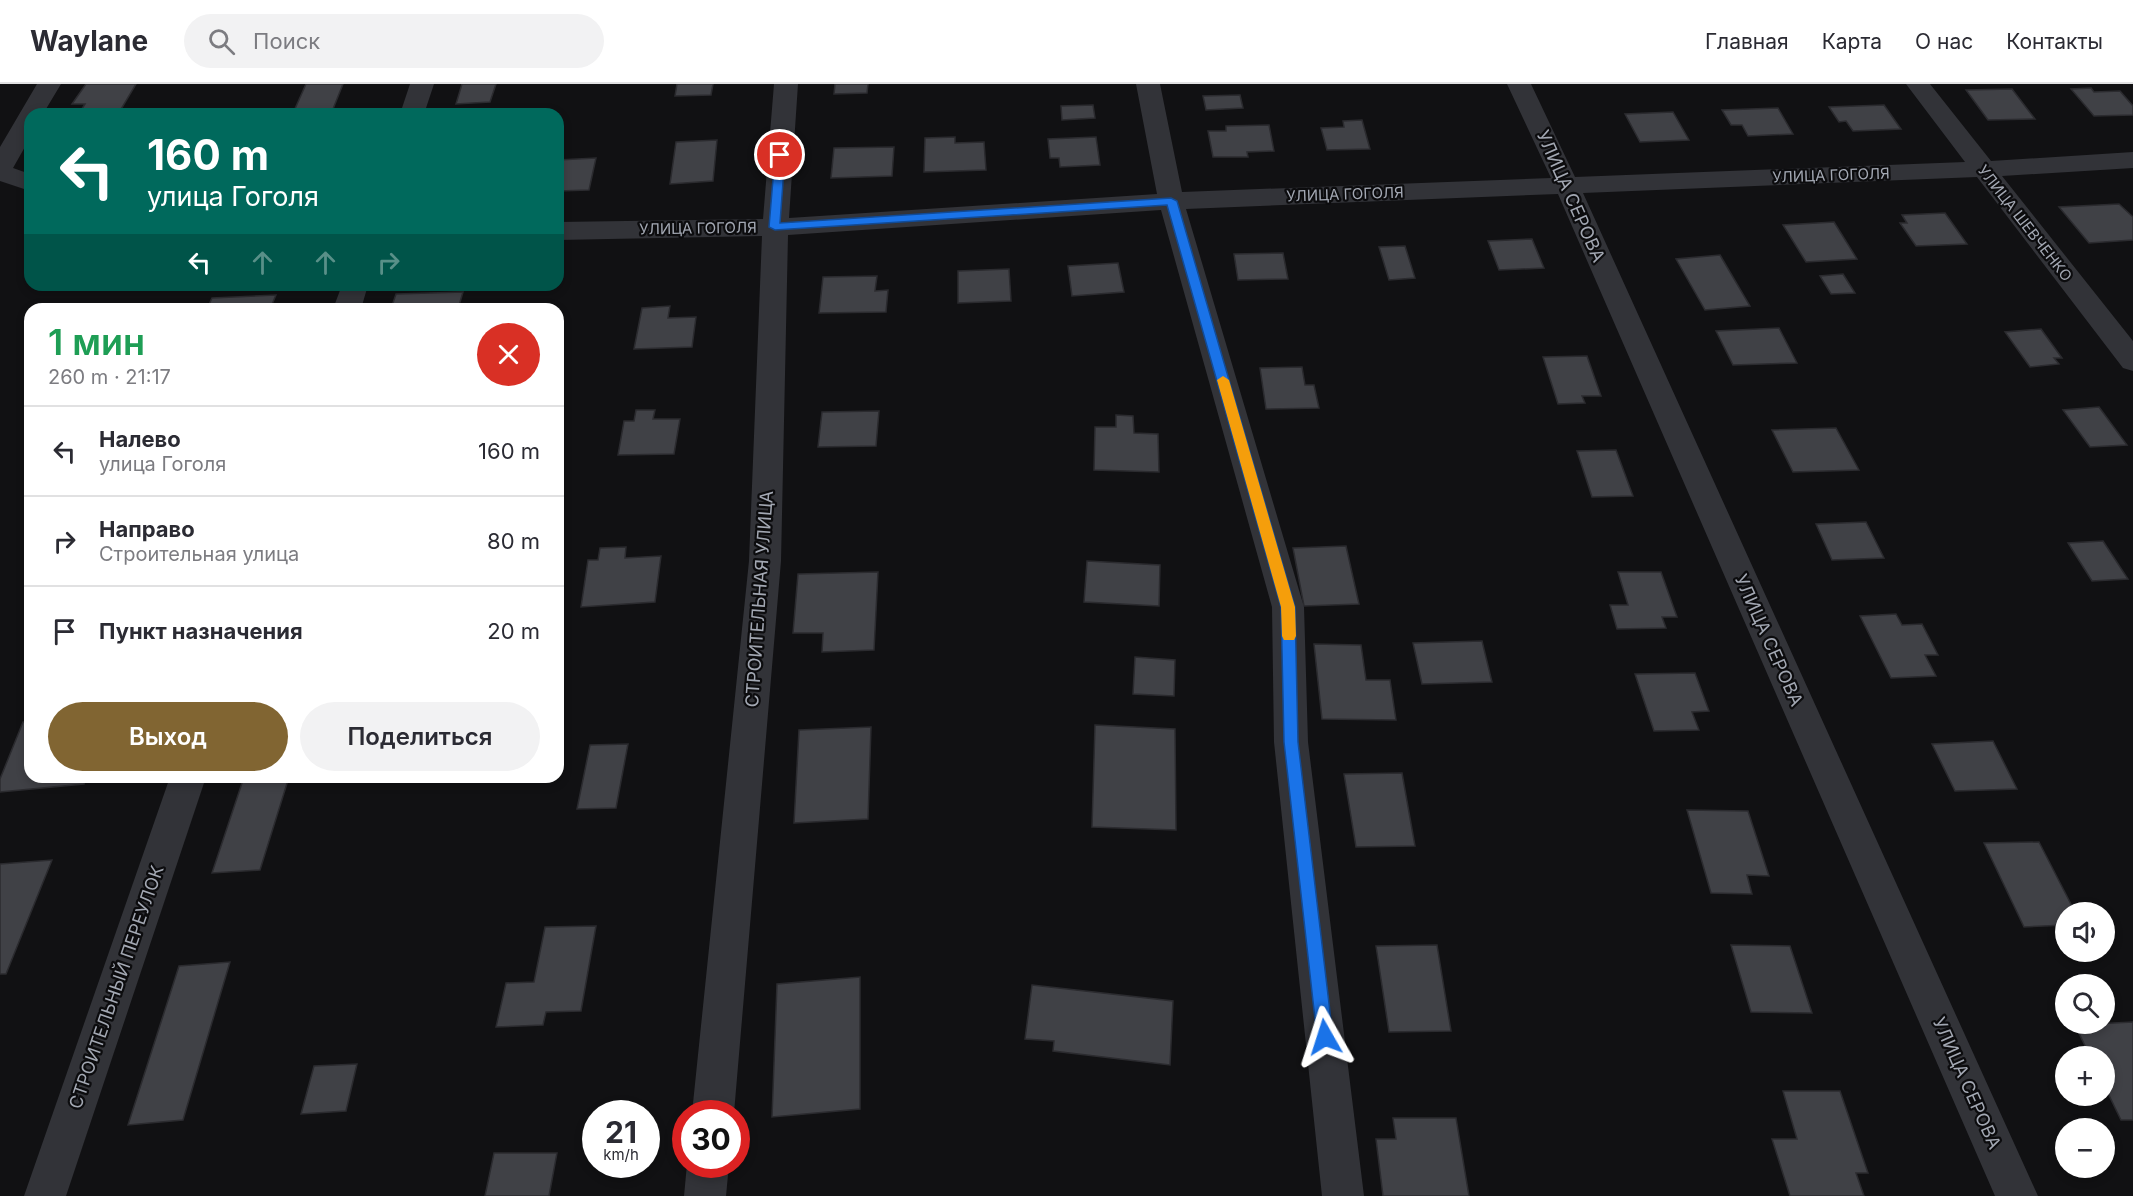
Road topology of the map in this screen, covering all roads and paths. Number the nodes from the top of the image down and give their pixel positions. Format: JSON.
{"nodes":[{"id":1,"x":49,"y":84,"type":"edge"},
{"id":2,"x":422,"y":84,"type":"edge"},
{"id":3,"x":786,"y":84,"type":"edge"},
{"id":4,"x":1148,"y":84,"type":"edge"},
{"id":5,"x":1519,"y":84,"type":"edge"},
{"id":6,"x":1918,"y":84,"type":"edge"},
{"id":7,"x":35,"y":108,"type":"edge"},
{"id":8,"x":414,"y":108,"type":"edge"},
{"id":9,"x":24,"y":127,"type":"edge"},
{"id":10,"x":2133,"y":160,"type":"edge"},
{"id":11,"x":0,"y":168,"type":"edge"},
{"id":12,"x":1982,"y":168,"type":"junction"},
{"id":13,"x":0,"y":172,"type":"edge"},
{"id":14,"x":24,"y":181,"type":"edge"},
{"id":15,"x":1567,"y":186,"type":"junction"},
{"id":16,"x":1171,"y":201,"type":"junction"},
{"id":17,"x":775,"y":227,"type":"junction"},
{"id":18,"x":564,"y":231,"type":"edge"},
{"id":19,"x":2133,"y":361,"type":"edge"},
{"id":20,"x":186,"y":783,"type":"edge"},
{"id":21,"x":714,"y":1100,"type":"edge"},
{"id":22,"x":707,"y":1178,"type":"edge"},
{"id":23,"x":45,"y":1196,"type":"edge"},
{"id":24,"x":705,"y":1196,"type":"edge"},
{"id":25,"x":1343,"y":1196,"type":"edge"},
{"id":26,"x":2017,"y":1196,"type":"edge"}],
"edges":[{"from":1,"to":7,"type":"street"},
{"from":2,"to":8,"type":"street"},
{"from":3,"to":17,"type":"street","name":"СТРОИТЕЛЬНАЯ УЛИЦА"},
{"from":4,"to":16,"type":"street"},
{"from":5,"to":15,"type":"street","name":"УЛИЦА СЕРОВА"},
{"from":6,"to":12,"type":"street","name":"УЛИЦА ШЕВЧЕНКО"},
{"from":9,"to":11,"type":"street"},
{"from":10,"to":12,"type":"street","name":"УЛИЦА ГОГОЛЯ"},
{"from":12,"to":15,"type":"street","name":"УЛИЦА ГОГОЛЯ"},
{"from":12,"to":19,"type":"street","name":"УЛИЦА ШЕВЧЕНКО"},
{"from":13,"to":14,"type":"street"},
{"from":15,"to":16,"type":"street","name":"УЛИЦА ГОГОЛЯ"},
{"from":15,"to":26,"type":"street","name":"УЛИЦА СЕРОВА"},
{"from":16,"to":17,"type":"street","name":"УЛИЦА ГОГОЛЯ"},
{"from":16,"to":25,"type":"street"},
{"from":17,"to":18,"type":"street","name":"УЛИЦА ГОГОЛЯ"},
{"from":17,"to":21,"type":"street","name":"СТРОИТЕЛЬНАЯ УЛИЦА"},
{"from":20,"to":23,"type":"street","name":"СТРОИТЕЛЬНЫЙ ПЕРЕУЛОК"},
{"from":22,"to":24,"type":"street"}]}
